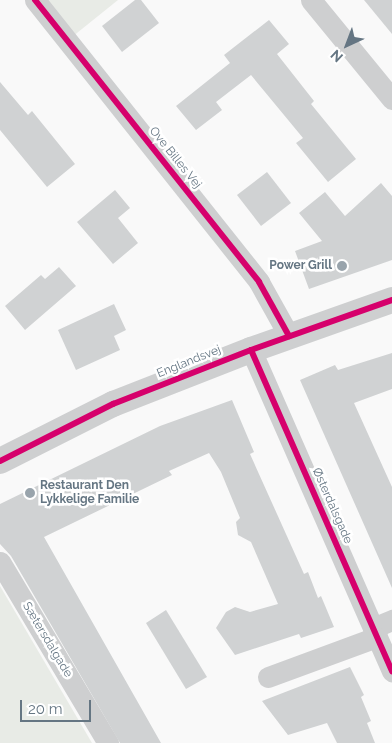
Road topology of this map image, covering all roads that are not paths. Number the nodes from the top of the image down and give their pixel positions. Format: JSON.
{"nodes":[{"id":1,"x":35,"y":0,"type":"edge"},
{"id":2,"x":311,"y":0,"type":"edge"},
{"id":3,"x":392,"y":99,"type":"edge"},
{"id":4,"x":392,"y":300,"type":"edge"},
{"id":5,"x":289,"y":336,"type":"junction"},
{"id":6,"x":251,"y":350,"type":"junction"},
{"id":7,"x":0,"y":461,"type":"edge"},
{"id":8,"x":0,"y":562,"type":"edge"},
{"id":9,"x":381,"y":628,"type":"edge"},
{"id":10,"x":390,"y":662,"type":"edge"},
{"id":11,"x":268,"y":677,"type":"dead end"},
{"id":12,"x":108,"y":743,"type":"edge"}],
"edges":[{"from":1,"to":5,"type":"street","name":"Ove Billes Vej"},
{"from":2,"to":3,"type":"street"},
{"from":4,"to":5,"type":"street","name":"Englandsvej"},
{"from":5,"to":6,"type":"street","name":"Englandsvej"},
{"from":6,"to":7,"type":"street","name":"Englandsvej"},
{"from":6,"to":9,"type":"street","name":"Østerdalsgade"},
{"from":8,"to":12,"type":"street","name":"Sætersdalgade"},
{"from":9,"to":10,"type":"street","name":"Østerdalsgade"},
{"from":9,"to":11,"type":"street"}]}
